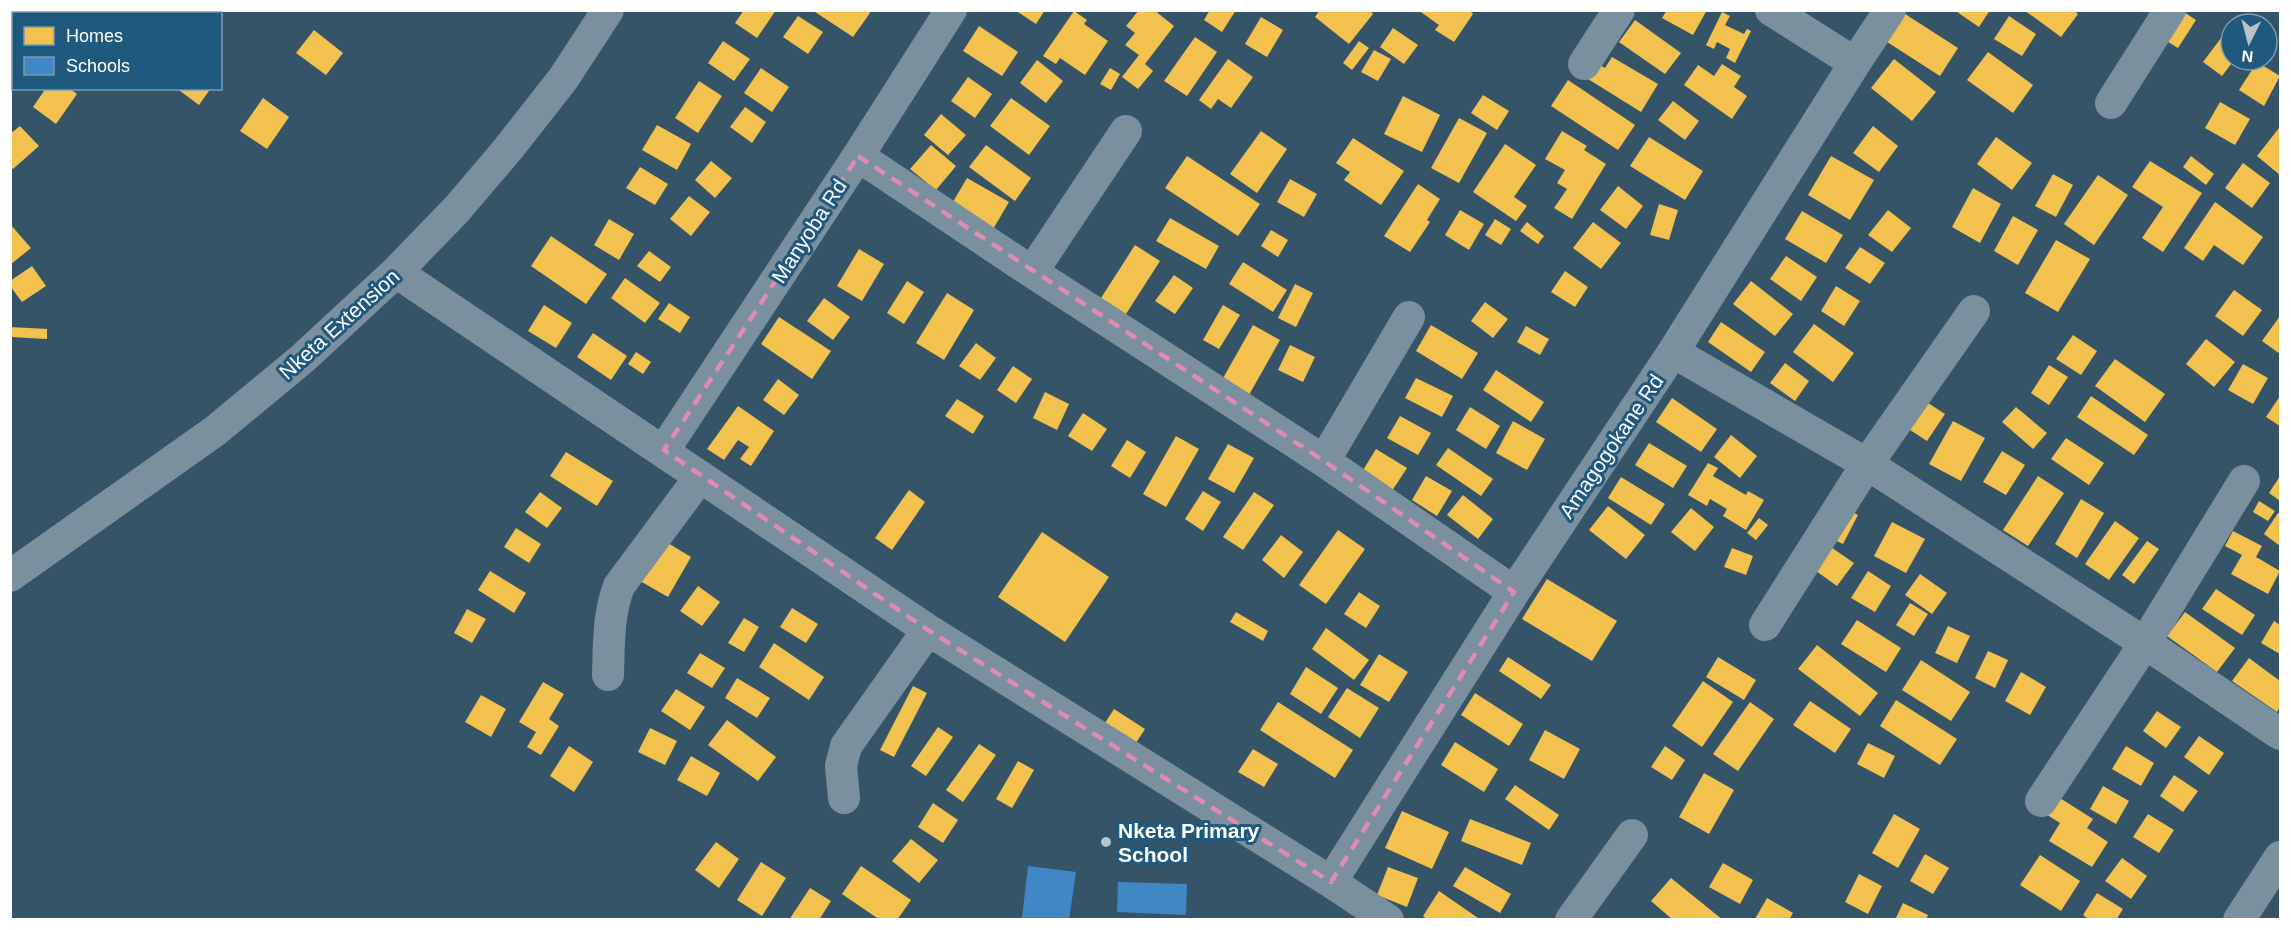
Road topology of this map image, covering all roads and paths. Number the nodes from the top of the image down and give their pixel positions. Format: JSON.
{"nodes":[{"id":1,"x":608,"y":10,"type":"edge"},
{"id":2,"x":951,"y":10,"type":"edge"},
{"id":3,"x":1619,"y":10,"type":"edge"},
{"id":4,"x":1771,"y":10,"type":"edge"},
{"id":5,"x":1890,"y":10,"type":"edge"},
{"id":6,"x":2170,"y":10,"type":"edge"},
{"id":7,"x":1855,"y":63,"type":"junction"},
{"id":8,"x":1584,"y":64,"type":"dead end"},
{"id":9,"x":2111,"y":103,"type":"dead end"},
{"id":10,"x":1126,"y":131,"type":"dead end"},
{"id":11,"x":858,"y":156,"type":"junction"},
{"id":12,"x":396,"y":272,"type":"junction"},
{"id":13,"x":1032,"y":272,"type":"junction"},
{"id":14,"x":1974,"y":311,"type":"dead end"},
{"id":15,"x":1409,"y":317,"type":"dead end"},
{"id":16,"x":1673,"y":352,"type":"junction"},
{"id":17,"x":664,"y":450,"type":"junction"},
{"id":18,"x":1324,"y":461,"type":"junction"},
{"id":19,"x":1867,"y":464,"type":"junction"},
{"id":20,"x":700,"y":477,"type":"junction"},
{"id":21,"x":2244,"y":481,"type":"dead end"},
{"id":22,"x":10,"y":576,"type":"edge"},
{"id":23,"x":1514,"y":592,"type":"junction"},
{"id":24,"x":1764,"y":625,"type":"dead end"},
{"id":25,"x":928,"y":630,"type":"junction"},
{"id":26,"x":2145,"y":643,"type":"junction"},
{"id":27,"x":608,"y":675,"type":"dead end"},
{"id":28,"x":2280,"y":734,"type":"edge"},
{"id":29,"x":844,"y":798,"type":"dead end"},
{"id":30,"x":2041,"y":801,"type":"dead end"},
{"id":31,"x":1632,"y":834,"type":"dead end"},
{"id":32,"x":2280,"y":857,"type":"edge"},
{"id":33,"x":1331,"y":882,"type":"junction"},
{"id":34,"x":1388,"y":920,"type":"edge"},
{"id":35,"x":1570,"y":920,"type":"edge"},
{"id":36,"x":2239,"y":920,"type":"edge"}],
"edges":[{"from":1,"to":12,"type":"street","name":"Nketa Extension"},
{"from":2,"to":11,"type":"street","name":"Manyoba Rd"},
{"from":3,"to":8,"type":"street"},
{"from":4,"to":7,"type":"street"},
{"from":5,"to":7,"type":"street","name":"Amagogokane Rd"},
{"from":6,"to":9,"type":"street"},
{"from":7,"to":16,"type":"street","name":"Amagogokane Rd"},
{"from":10,"to":13,"type":"street"},
{"from":11,"to":13,"type":"street"},
{"from":11,"to":17,"type":"street","name":"Manyoba Rd"},
{"from":12,"to":17,"type":"street"},
{"from":12,"to":22,"type":"street","name":"Nketa Extension"},
{"from":13,"to":18,"type":"street"},
{"from":14,"to":19,"type":"street"},
{"from":15,"to":18,"type":"street"},
{"from":16,"to":19,"type":"street"},
{"from":16,"to":23,"type":"street","name":"Amagogokane Rd"},
{"from":17,"to":20,"type":"street"},
{"from":18,"to":23,"type":"street"},
{"from":19,"to":24,"type":"street"},
{"from":19,"to":26,"type":"street"},
{"from":20,"to":25,"type":"street"},
{"from":20,"to":27,"type":"street"},
{"from":21,"to":26,"type":"street"},
{"from":23,"to":33,"type":"street","name":"Amagogokane Rd"},
{"from":25,"to":29,"type":"street"},
{"from":25,"to":33,"type":"street"},
{"from":26,"to":28,"type":"street"},
{"from":26,"to":30,"type":"street"},
{"from":31,"to":35,"type":"street"},
{"from":32,"to":36,"type":"street"},
{"from":33,"to":34,"type":"street"}]}
